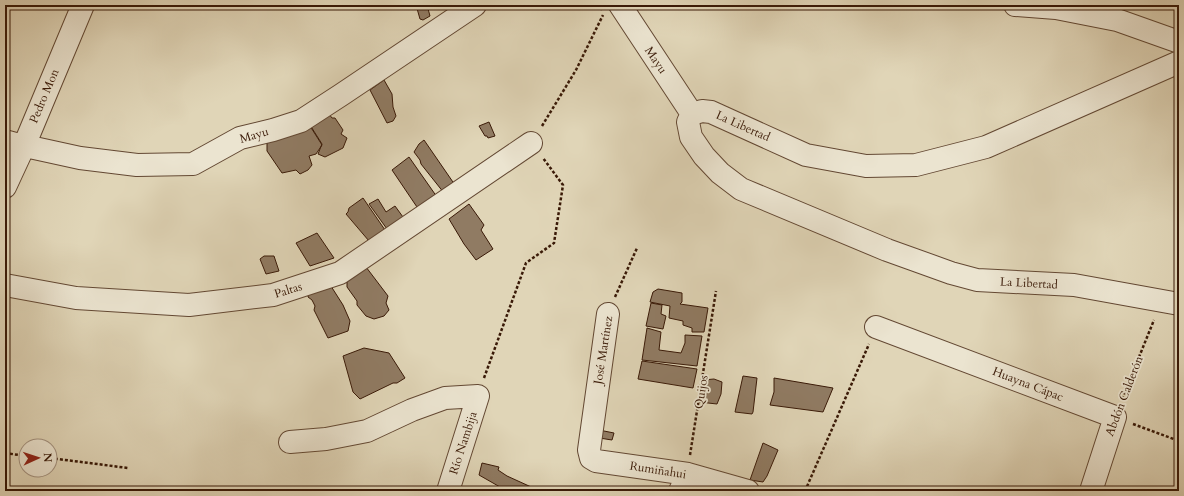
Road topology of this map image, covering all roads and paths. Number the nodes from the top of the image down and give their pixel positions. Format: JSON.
{"nodes":[{"id":1,"x":83,"y":5,"type":"edge"},
{"id":2,"x":475,"y":5,"type":"edge"},
{"id":3,"x":540,"y":5,"type":"edge"},
{"id":4,"x":620,"y":5,"type":"edge"},
{"id":5,"x":1015,"y":5,"type":"edge"},
{"id":6,"x":1179,"y":42,"type":"edge"},
{"id":7,"x":1179,"y":62,"type":"edge"},
{"id":8,"x":692,"y":114,"type":"junction"},
{"id":9,"x":14,"y":143,"type":"edge"},
{"id":10,"x":531,"y":143,"type":"junction"},
{"id":11,"x":5,"y":187,"type":"edge"},
{"id":12,"x":638,"y":248,"type":"dead end"},
{"id":13,"x":5,"y":285,"type":"edge"},
{"id":14,"x":716,"y":291,"type":"dead end"},
{"id":15,"x":1170,"y":303,"type":"edge"},
{"id":16,"x":608,"y":314,"type":"joint"},
{"id":17,"x":876,"y":328,"type":"joint"},
{"id":18,"x":478,"y":396,"type":"junction"},
{"id":19,"x":1115,"y":417,"type":"junction"},
{"id":20,"x":1179,"y":441,"type":"edge"},
{"id":21,"x":290,"y":442,"type":"dead end"},
{"id":22,"x":5,"y":453,"type":"edge"},
{"id":23,"x":18,"y":455,"type":"edge"},
{"id":24,"x":591,"y":458,"type":"joint"},
{"id":25,"x":58,"y":459,"type":"edge"},
{"id":26,"x":128,"y":468,"type":"dead end"},
{"id":27,"x":684,"y":482,"type":"edge"},
{"id":28,"x":448,"y":491,"type":"edge"},
{"id":29,"x":748,"y":491,"type":"edge"},
{"id":30,"x":805,"y":491,"type":"edge"},
{"id":31,"x":1091,"y":491,"type":"edge"}],
"edges":[{"from":1,"to":9,"type":"street","name":"Pedro Mon"},
{"from":2,"to":9,"type":"street","name":"Mayu"},
{"from":3,"to":10,"type":"path"},
{"from":4,"to":8,"type":"street","name":"Mayu"},
{"from":5,"to":6,"type":"street"},
{"from":7,"to":8,"type":"street","name":"La Libertad"},
{"from":8,"to":15,"type":"street","name":"La Libertad"},
{"from":9,"to":11,"type":"street","name":"Pedro Mon"},
{"from":10,"to":13,"type":"street","name":"Paltas"},
{"from":10,"to":18,"type":"path"},
{"from":12,"to":16,"type":"path","name":"José Martínez"},
{"from":14,"to":27,"type":"path","name":"Quijos"},
{"from":15,"to":19,"type":"path","name":"Abdón Calderón"},
{"from":16,"to":24,"type":"street","name":"José Martínez"},
{"from":17,"to":19,"type":"street","name":"Huayna Cápac"},
{"from":17,"to":30,"type":"path"},
{"from":18,"to":21,"type":"street"},
{"from":18,"to":28,"type":"street","name":"Río Nambija"},
{"from":19,"to":20,"type":"path"},
{"from":19,"to":31,"type":"street","name":"Abdón Calderón"},
{"from":22,"to":23,"type":"path"},
{"from":24,"to":27,"type":"street","name":"Rumiñahui"},
{"from":25,"to":26,"type":"path"},
{"from":27,"to":29,"type":"street","name":"Rumiñahui"}]}
